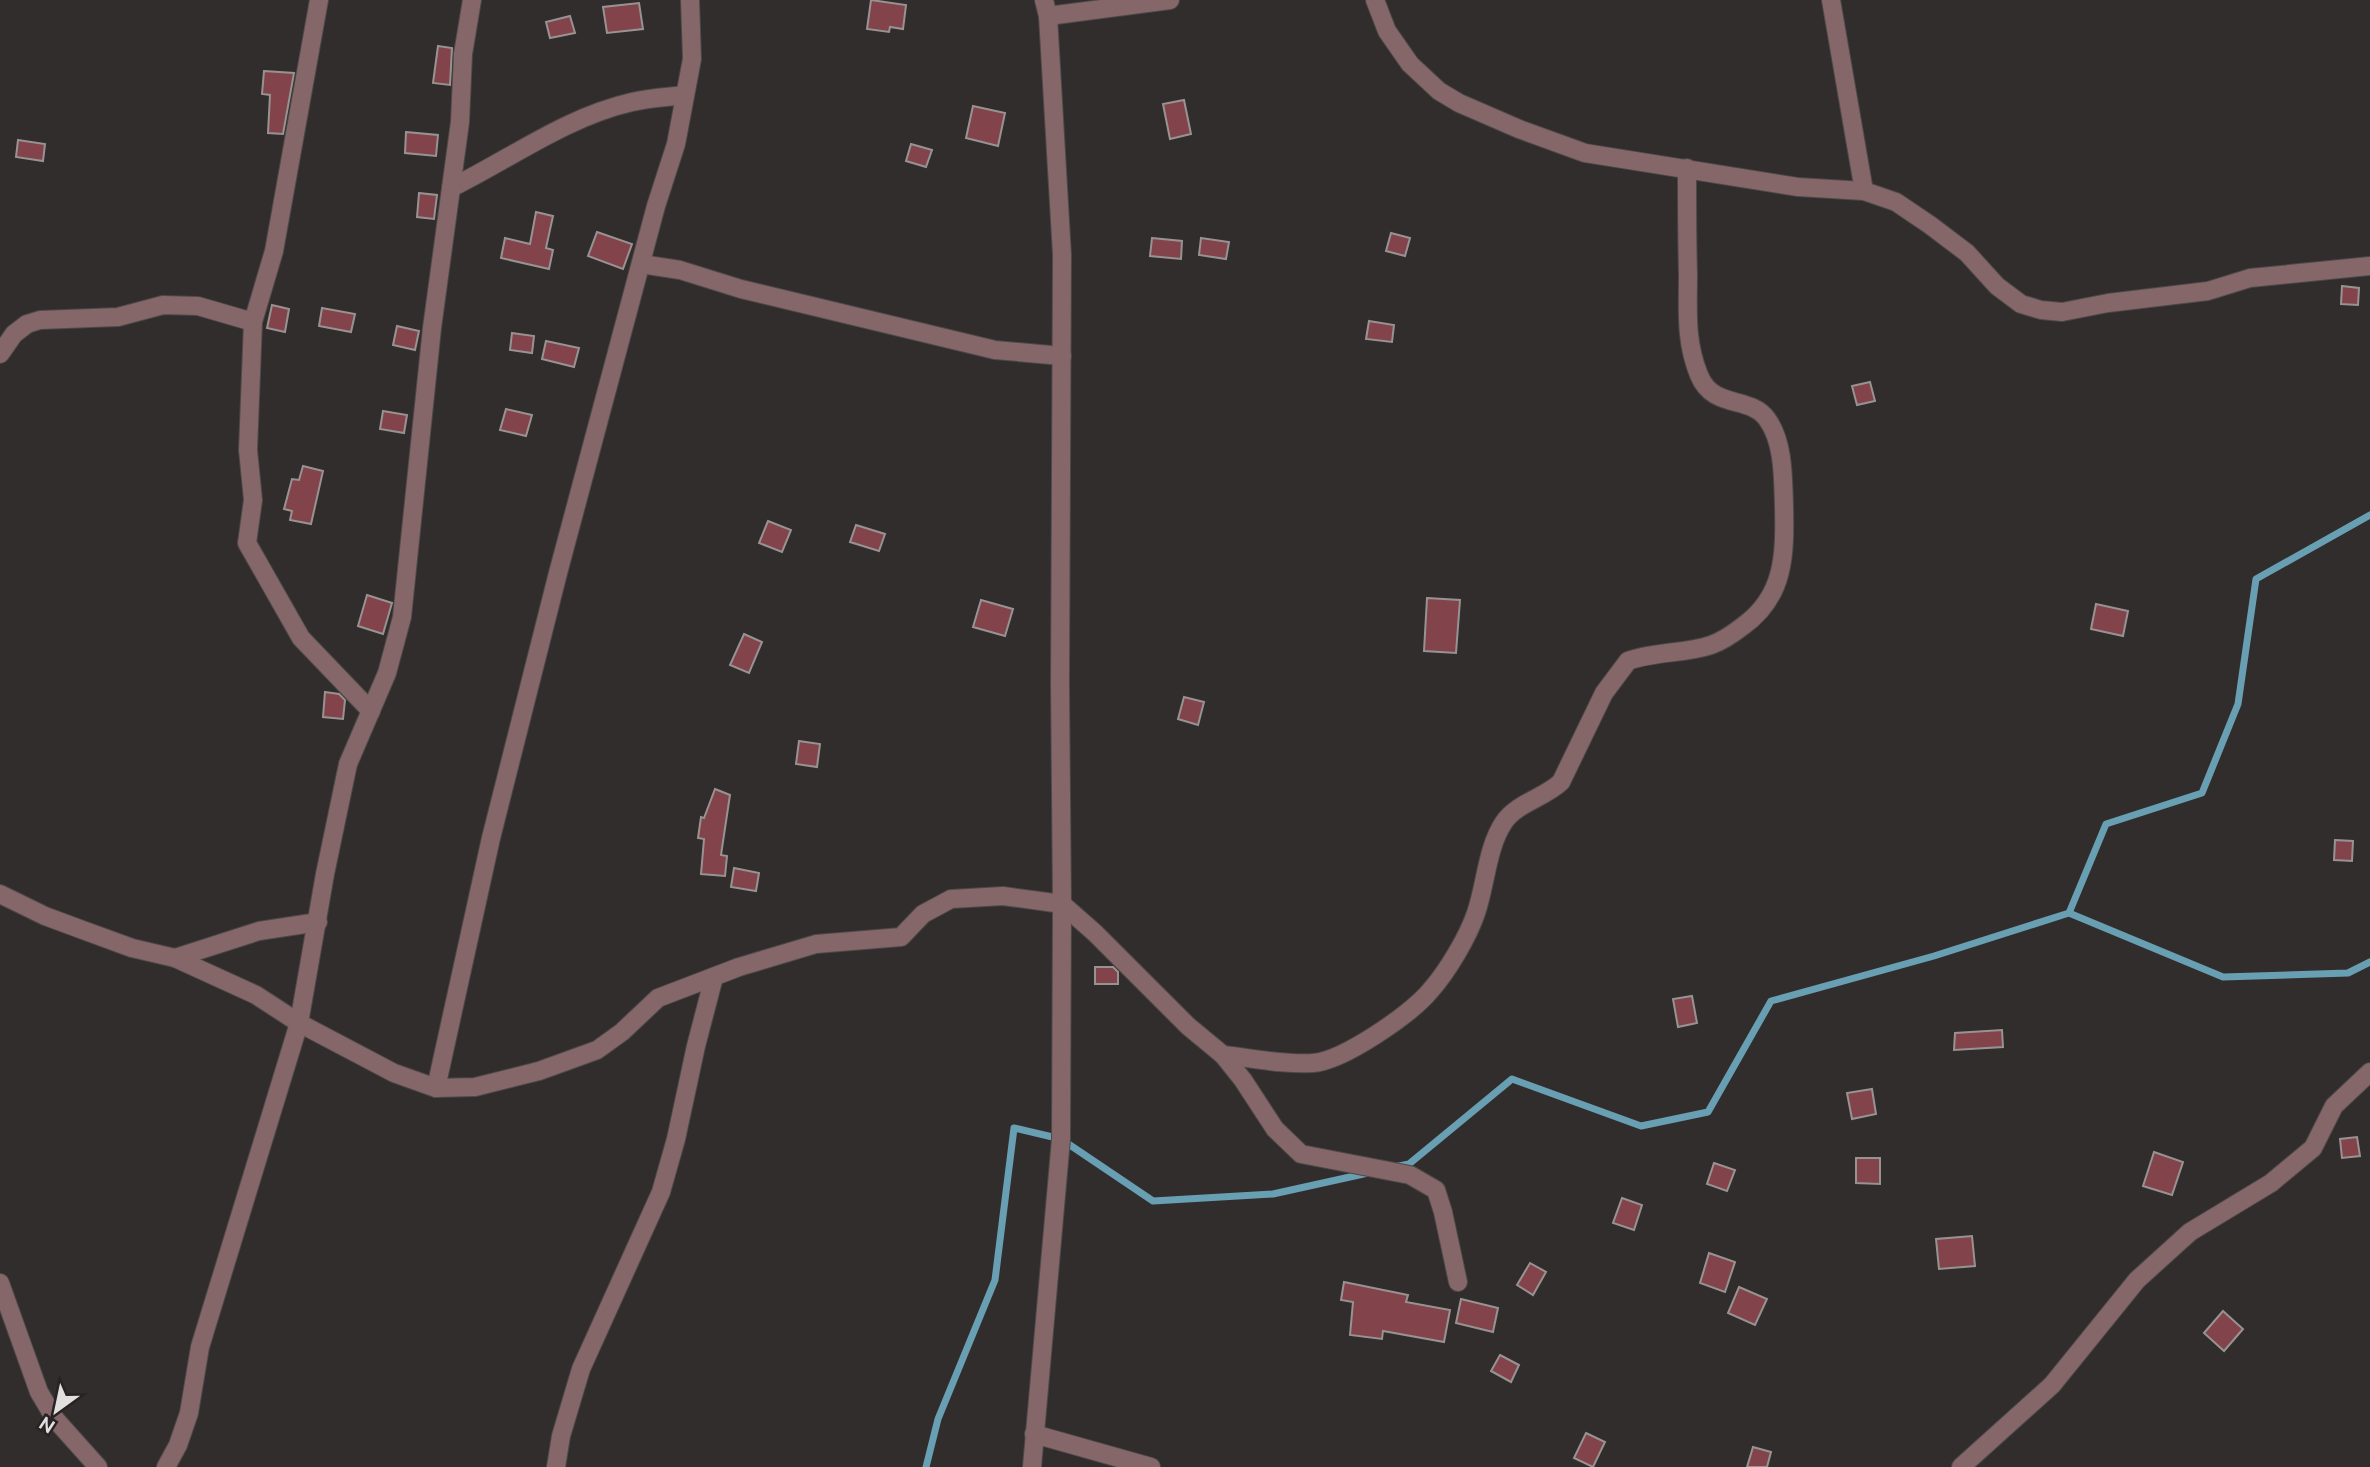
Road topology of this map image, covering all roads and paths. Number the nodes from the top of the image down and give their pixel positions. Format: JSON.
{"nodes":[{"id":1,"x":319,"y":0,"type":"edge"},
{"id":2,"x":472,"y":0,"type":"edge"},
{"id":3,"x":690,"y":0,"type":"edge"},
{"id":4,"x":1170,"y":0,"type":"edge"},
{"id":5,"x":1375,"y":0,"type":"edge"},
{"id":6,"x":1831,"y":0,"type":"edge"},
{"id":7,"x":1046,"y":8,"type":"edge"},
{"id":8,"x":685,"y":95,"type":"junction"},
{"id":9,"x":1686,"y":168,"type":"junction"},
{"id":10,"x":451,"y":188,"type":"junction"},
{"id":11,"x":1864,"y":191,"type":"junction"},
{"id":12,"x":641,"y":264,"type":"junction"},
{"id":13,"x":2370,"y":266,"type":"edge"},
{"id":14,"x":253,"y":322,"type":"junction"},
{"id":15,"x":0,"y":354,"type":"edge"},
{"id":16,"x":1062,"y":356,"type":"junction"},
{"id":17,"x":371,"y":712,"type":"junction"},
{"id":18,"x":0,"y":894,"type":"edge"},
{"id":19,"x":1062,"y":904,"type":"junction"},
{"id":20,"x":318,"y":922,"type":"junction"},
{"id":21,"x":175,"y":958,"type":"junction"},
{"id":22,"x":714,"y":977,"type":"junction"},
{"id":23,"x":299,"y":1023,"type":"junction"},
{"id":24,"x":1223,"y":1055,"type":"junction"},
{"id":25,"x":2368,"y":1077,"type":"edge"},
{"id":26,"x":436,"y":1088,"type":"junction"},
{"id":27,"x":1458,"y":1282,"type":"dead end"},
{"id":28,"x":0,"y":1283,"type":"edge"},
{"id":29,"x":1034,"y":1434,"type":"junction"},
{"id":30,"x":98,"y":1467,"type":"edge"},
{"id":31,"x":166,"y":1467,"type":"edge"},
{"id":32,"x":556,"y":1467,"type":"edge"},
{"id":33,"x":1032,"y":1467,"type":"edge"},
{"id":34,"x":1151,"y":1467,"type":"edge"},
{"id":35,"x":1961,"y":1467,"type":"edge"}],
"edges":[{"from":1,"to":14,"type":"street"},
{"from":2,"to":10,"type":"street"},
{"from":3,"to":8,"type":"street"},
{"from":4,"to":7,"type":"street"},
{"from":5,"to":9,"type":"street"},
{"from":6,"to":11,"type":"street"},
{"from":7,"to":16,"type":"street"},
{"from":8,"to":10,"type":"street"},
{"from":8,"to":12,"type":"street"},
{"from":9,"to":11,"type":"street"},
{"from":9,"to":24,"type":"street"},
{"from":10,"to":17,"type":"street"},
{"from":11,"to":13,"type":"street"},
{"from":12,"to":16,"type":"street"},
{"from":12,"to":26,"type":"street"},
{"from":14,"to":15,"type":"street"},
{"from":14,"to":17,"type":"street"},
{"from":16,"to":19,"type":"street"},
{"from":17,"to":20,"type":"street"},
{"from":18,"to":21,"type":"street"},
{"from":19,"to":22,"type":"street"},
{"from":19,"to":24,"type":"street"},
{"from":19,"to":29,"type":"street"},
{"from":20,"to":21,"type":"street"},
{"from":20,"to":23,"type":"street"},
{"from":21,"to":23,"type":"street"},
{"from":22,"to":26,"type":"street"},
{"from":22,"to":32,"type":"street"},
{"from":23,"to":26,"type":"street"},
{"from":23,"to":31,"type":"street"},
{"from":24,"to":27,"type":"street"},
{"from":25,"to":35,"type":"street"},
{"from":28,"to":30,"type":"street"},
{"from":29,"to":33,"type":"street"},
{"from":29,"to":34,"type":"street"}]}
